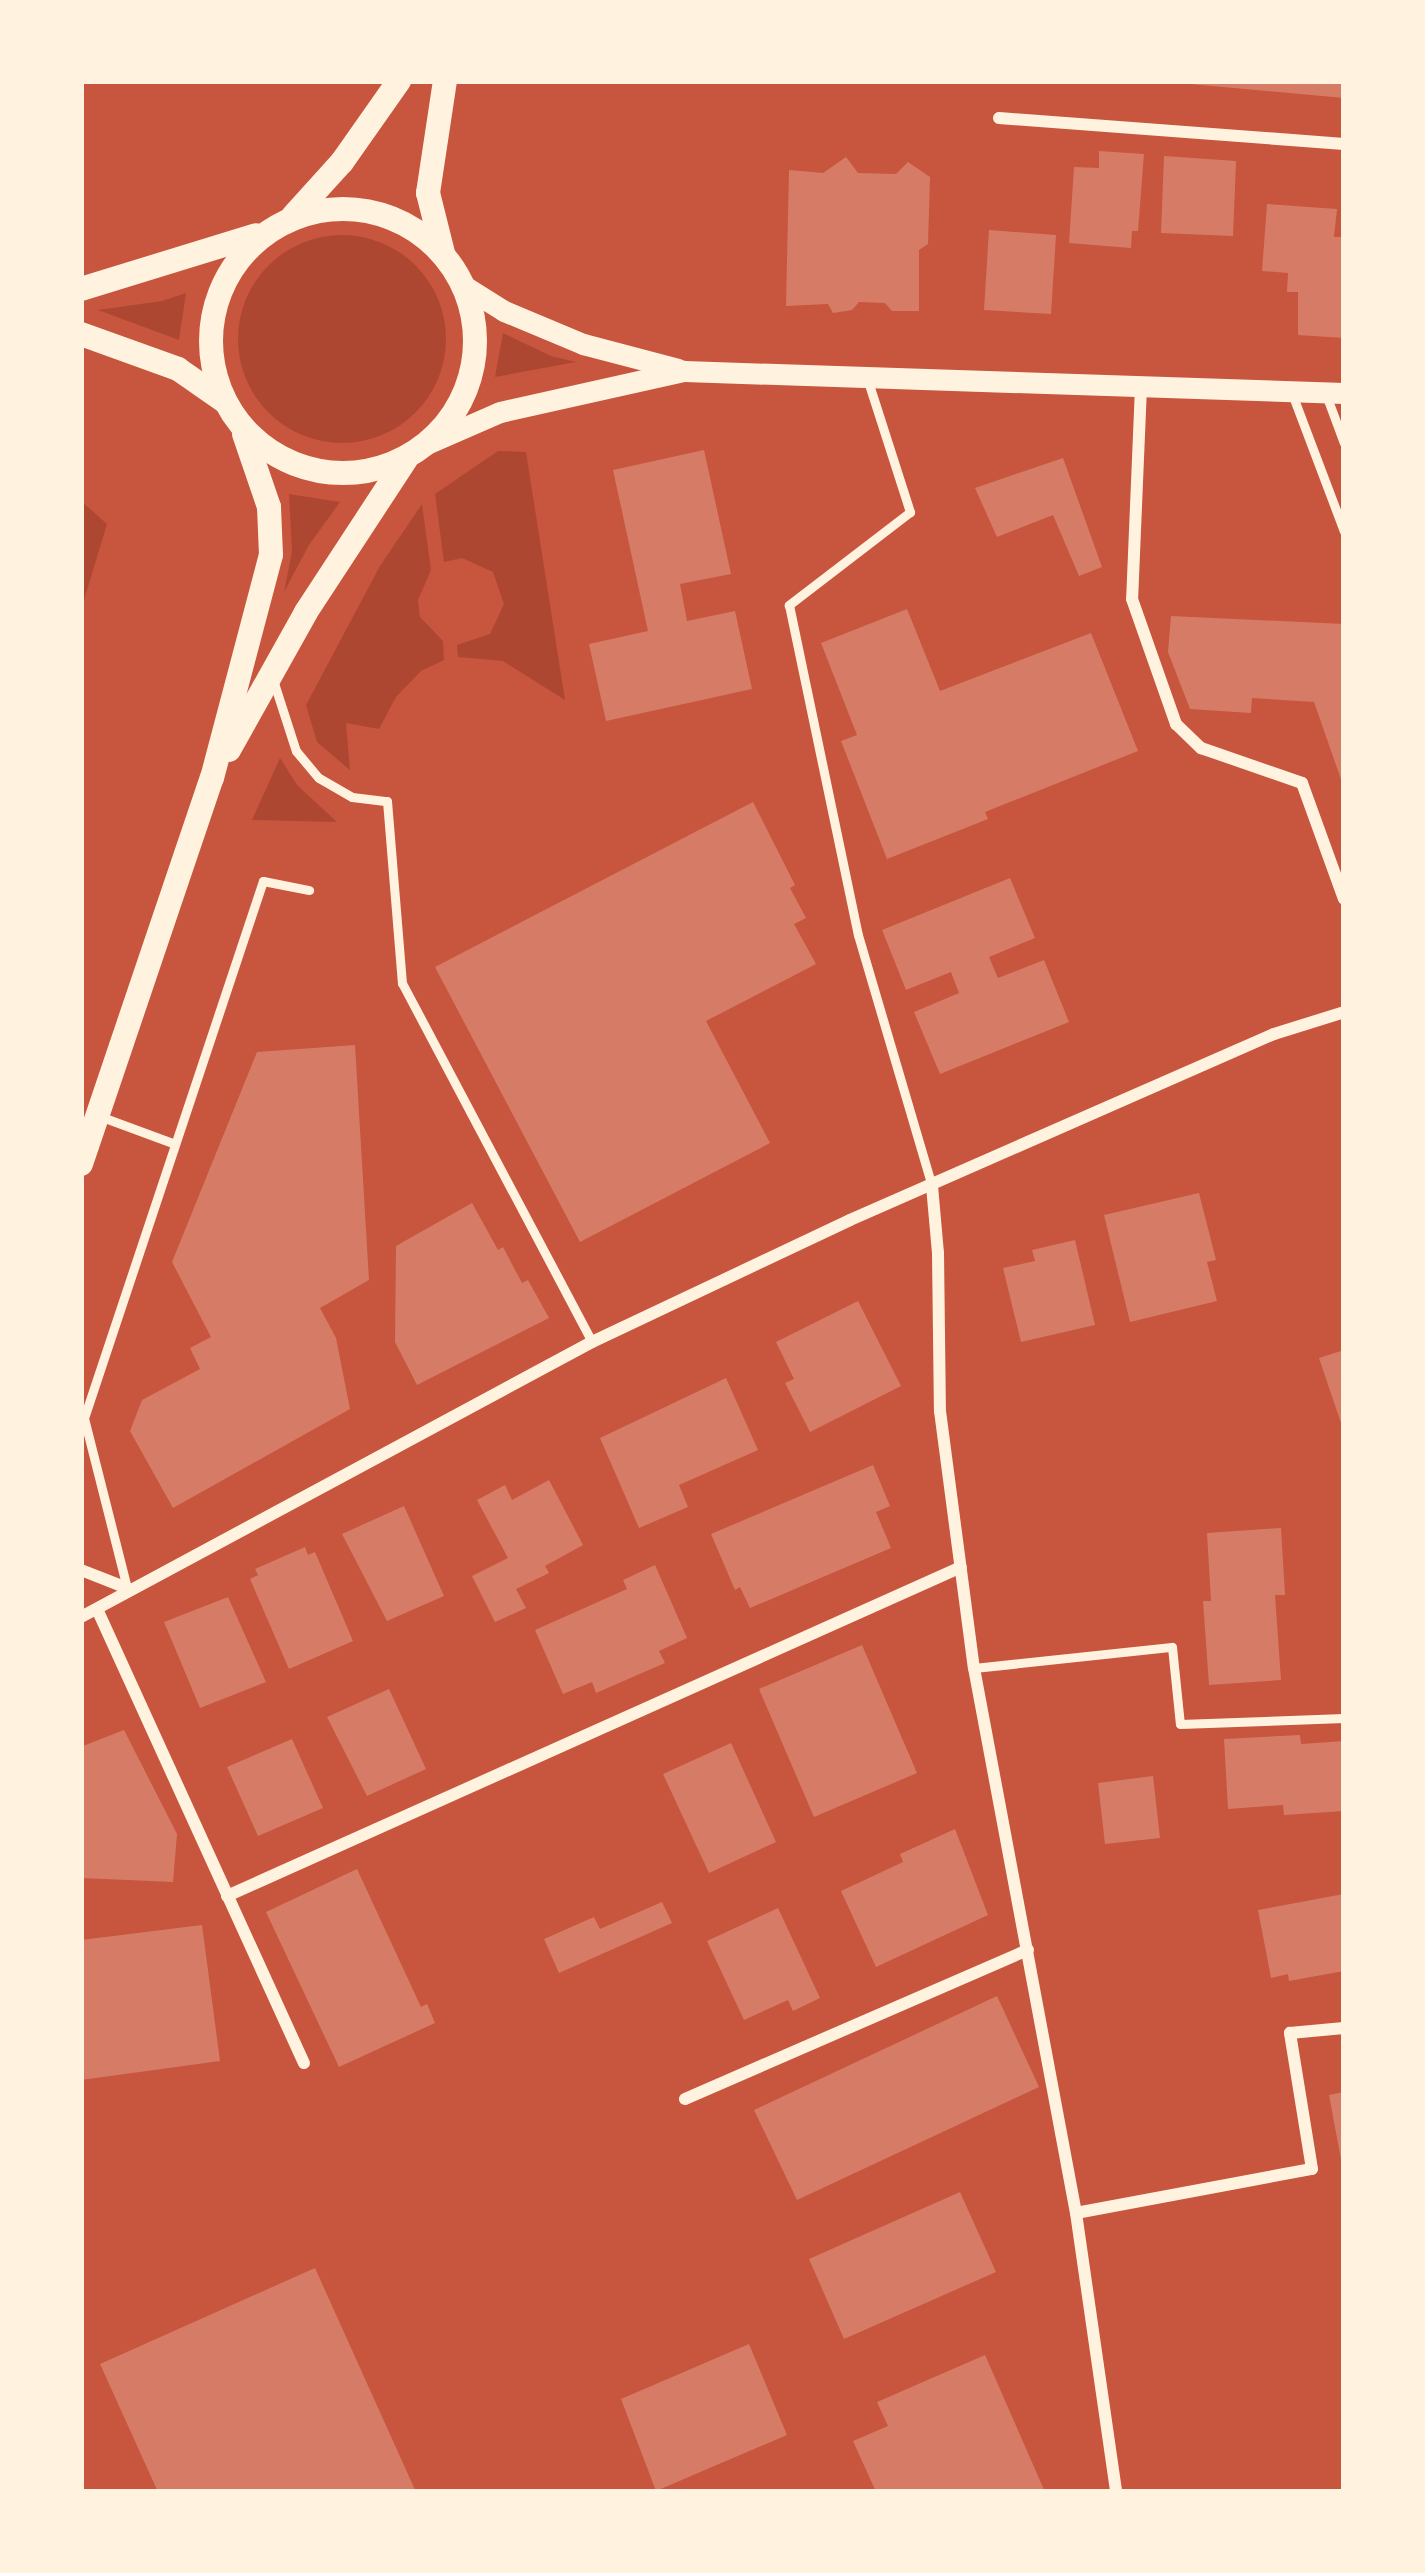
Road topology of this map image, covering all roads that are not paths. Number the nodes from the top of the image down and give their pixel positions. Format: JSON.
{"nodes":[{"id":1,"x":399,"y":81,"type":"edge"},
{"id":2,"x":445,"y":81,"type":"edge"},
{"id":3,"x":999,"y":118,"type":"dead end"},
{"id":4,"x":1344,"y":145,"type":"edge"},
{"id":5,"x":280,"y":224,"type":"junction"},
{"id":6,"x":442,"y":253,"type":"junction"},
{"id":7,"x":464,"y":286,"type":"junction"},
{"id":8,"x":81,"y":290,"type":"edge"},
{"id":9,"x":81,"y":334,"type":"edge"},
{"id":10,"x":684,"y":371,"type":"junction"},
{"id":11,"x":865,"y":373,"type":"junction"},
{"id":12,"x":1142,"y":387,"type":"junction"},
{"id":13,"x":1291,"y":391,"type":"junction"},
{"id":14,"x":1334,"y":393,"type":"edge"},
{"id":15,"x":232,"y":411,"type":"junction"},
{"id":16,"x":429,"y":443,"type":"junction"},
{"id":17,"x":1344,"y":443,"type":"edge"},
{"id":18,"x":406,"y":459,"type":"junction"},
{"id":19,"x":1344,"y":531,"type":"edge"},
{"id":20,"x":272,"y":676,"type":"junction"},
{"id":21,"x":212,"y":778,"type":"junction"},
{"id":22,"x":309,"y":890,"type":"dead end"},
{"id":23,"x":1344,"y":899,"type":"edge"},
{"id":24,"x":1344,"y":1012,"type":"edge"},
{"id":25,"x":98,"y":1115,"type":"junction"},
{"id":26,"x":175,"y":1144,"type":"junction"},
{"id":27,"x":81,"y":1164,"type":"edge"},
{"id":28,"x":932,"y":1186,"type":"junction"},
{"id":29,"x":592,"y":1342,"type":"junction"},
{"id":30,"x":961,"y":1567,"type":"junction"},
{"id":31,"x":81,"y":1570,"type":"edge"},
{"id":32,"x":127,"y":1588,"type":"junction"},
{"id":33,"x":97,"y":1609,"type":"junction"},
{"id":34,"x":81,"y":1617,"type":"edge"},
{"id":35,"x":974,"y":1668,"type":"junction"},
{"id":36,"x":1344,"y":1718,"type":"edge"},
{"id":37,"x":227,"y":1895,"type":"junction"},
{"id":38,"x":1028,"y":1950,"type":"junction"},
{"id":39,"x":1344,"y":2027,"type":"edge"},
{"id":40,"x":304,"y":2062,"type":"dead end"},
{"id":41,"x":685,"y":2099,"type":"dead end"},
{"id":42,"x":1076,"y":2212,"type":"junction"},
{"id":43,"x":1116,"y":2492,"type":"edge"}],
"edges":[{"from":1,"to":5,"type":"main road"},
{"from":2,"to":6,"type":"main road"},
{"from":3,"to":4,"type":"street"},
{"from":5,"to":6,"type":"main road"},
{"from":5,"to":8,"type":"main road"},
{"from":5,"to":15,"type":"main road"},
{"from":6,"to":7,"type":"main road"},
{"from":7,"to":10,"type":"street"},
{"from":7,"to":16,"type":"main road"},
{"from":9,"to":15,"type":"main road"},
{"from":10,"to":11,"type":"street"},
{"from":10,"to":16,"type":"street"},
{"from":11,"to":12,"type":"street"},
{"from":11,"to":28,"type":"lane"},
{"from":12,"to":13,"type":"street"},
{"from":12,"to":23,"type":"street"},
{"from":13,"to":14,"type":"street"},
{"from":13,"to":19,"type":"lane"},
{"from":14,"to":17,"type":"lane"},
{"from":15,"to":18,"type":"main road"},
{"from":15,"to":21,"type":"main road"},
{"from":16,"to":18,"type":"main road"},
{"from":18,"to":20,"type":"main road"},
{"from":20,"to":21,"type":"main road"},
{"from":20,"to":29,"type":"lane"},
{"from":21,"to":25,"type":"main road"},
{"from":22,"to":26,"type":"lane"},
{"from":24,"to":28,"type":"street"},
{"from":25,"to":26,"type":"lane"},
{"from":25,"to":27,"type":"main road"},
{"from":26,"to":32,"type":"lane"},
{"from":28,"to":29,"type":"street"},
{"from":28,"to":30,"type":"street"},
{"from":29,"to":32,"type":"street"},
{"from":30,"to":35,"type":"street"},
{"from":30,"to":37,"type":"street"},
{"from":31,"to":32,"type":"street"},
{"from":32,"to":33,"type":"street"},
{"from":33,"to":34,"type":"street"},
{"from":33,"to":37,"type":"street"},
{"from":35,"to":36,"type":"lane"},
{"from":35,"to":38,"type":"street"},
{"from":37,"to":40,"type":"street"},
{"from":38,"to":41,"type":"street"},
{"from":38,"to":42,"type":"street"},
{"from":39,"to":42,"type":"street"},
{"from":42,"to":43,"type":"street"}]}
